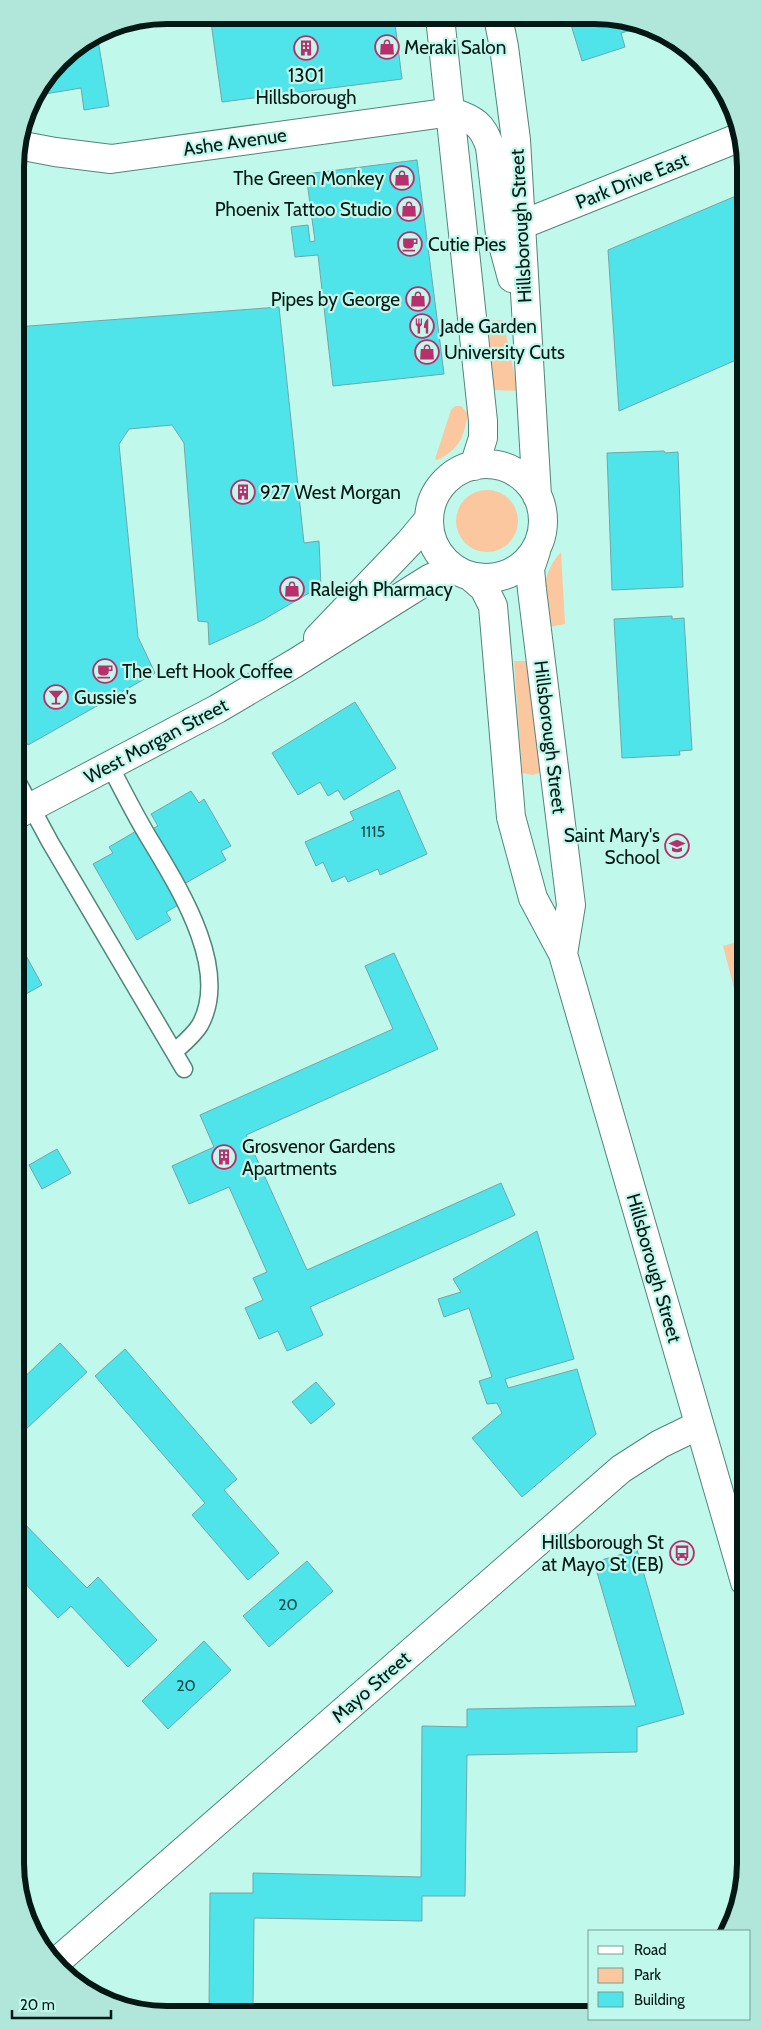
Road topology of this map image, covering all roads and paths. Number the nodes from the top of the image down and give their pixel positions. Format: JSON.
{"nodes":[{"id":1,"x":441,"y":24,"type":"edge"},
{"id":2,"x":499,"y":24,"type":"edge"},
{"id":3,"x":452,"y":112,"type":"junction"},
{"id":4,"x":735,"y":139,"type":"edge"},
{"id":5,"x":25,"y":146,"type":"edge"},
{"id":6,"x":521,"y":225,"type":"junction"},
{"id":7,"x":527,"y":328,"type":"junction"},
{"id":8,"x":474,"y":466,"type":"junction"},
{"id":9,"x":537,"y":496,"type":"junction"},
{"id":10,"x":429,"y":519,"type":"junction"},
{"id":11,"x":536,"y":550,"type":"junction"},
{"id":12,"x":461,"y":572,"type":"junction"},
{"id":13,"x":295,"y":664,"type":"junction"},
{"id":14,"x":110,"y":766,"type":"junction"},
{"id":15,"x":24,"y":811,"type":"edge"},
{"id":16,"x":563,"y":954,"type":"junction"},
{"id":17,"x":174,"y":1052,"type":"junction"},
{"id":18,"x":184,"y":1069,"type":"dead end"},
{"id":19,"x":699,"y":1425,"type":"junction"},
{"id":20,"x":737,"y":1555,"type":"edge"},
{"id":21,"x":61,"y":1958,"type":"edge"}],
"edges":[{"from":1,"to":3,"type":"main road"},
{"from":2,"to":6,"type":"main road","name":"Hillsborough Street"},
{"from":3,"to":5,"type":"main road","name":"Ashe Avenue"},
{"from":3,"to":7,"type":"main road"},
{"from":3,"to":8,"type":"main road"},
{"from":4,"to":6,"type":"main road","name":"Park Drive East"},
{"from":6,"to":7,"type":"main road","name":"Hillsborough Street"},
{"from":7,"to":9,"type":"main road","name":"Hillsborough Street"},
{"from":8,"to":9,"type":"main road"},
{"from":8,"to":10,"type":"main road"},
{"from":9,"to":11,"type":"main road"},
{"from":10,"to":12,"type":"main road"},
{"from":10,"to":13,"type":"main road","name":"West Morgan Street"},
{"from":11,"to":12,"type":"main road"},
{"from":11,"to":16,"type":"main road","name":"Hillsborough Street"},
{"from":12,"to":13,"type":"main road","name":"West Morgan Street"},
{"from":12,"to":16,"type":"main road","name":"Hillsborough Street"},
{"from":13,"to":14,"type":"main road","name":"West Morgan Street"},
{"from":14,"to":15,"type":"main road","name":"West Morgan Street"},
{"from":14,"to":17,"type":"lane"},
{"from":15,"to":17,"type":"lane"},
{"from":16,"to":19,"type":"main road","name":"Hillsborough Street"},
{"from":17,"to":18,"type":"lane"},
{"from":19,"to":20,"type":"main road","name":"Hillsborough Street"},
{"from":19,"to":21,"type":"main road","name":"Mayo Street"}]}
